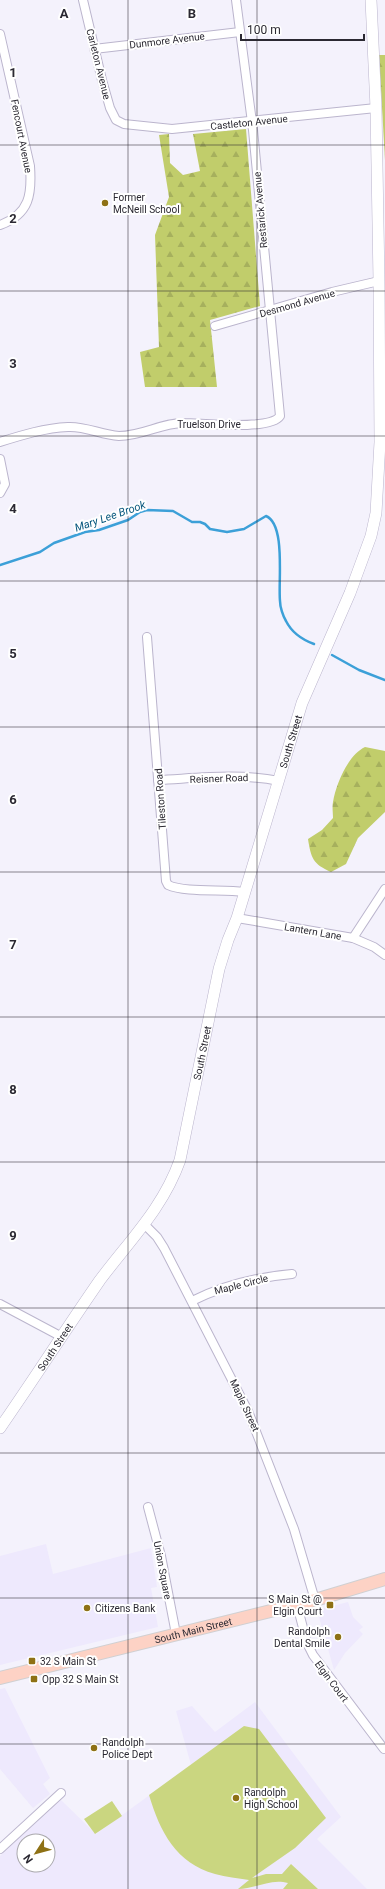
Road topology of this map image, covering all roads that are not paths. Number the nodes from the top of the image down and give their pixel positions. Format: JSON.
{"nodes":[{"id":1,"x":83,"y":0,"type":"edge"},
{"id":2,"x":236,"y":0,"type":"edge"},
{"id":3,"x":371,"y":0,"type":"edge"},
{"id":4,"x":240,"y":32,"type":"junction"},
{"id":5,"x":0,"y":34,"type":"edge"},
{"id":6,"x":94,"y":49,"type":"junction"},
{"id":7,"x":376,"y":108,"type":"junction"},
{"id":8,"x":251,"y":122,"type":"junction"},
{"id":9,"x":121,"y":123,"type":"joint"},
{"id":10,"x":0,"y":225,"type":"edge"},
{"id":11,"x":379,"y":281,"type":"junction"},
{"id":12,"x":269,"y":310,"type":"junction"},
{"id":13,"x":215,"y":326,"type":"dead end"},
{"id":14,"x":278,"y":419,"type":"joint"},
{"id":15,"x":0,"y":442,"type":"edge"},
{"id":16,"x":383,"y":442,"type":"edge"},
{"id":17,"x":0,"y":459,"type":"edge"},
{"id":18,"x":382,"y":482,"type":"edge"},
{"id":19,"x":0,"y":493,"type":"edge"},
{"id":20,"x":147,"y":637,"type":"dead end"},
{"id":21,"x":158,"y":780,"type":"junction"},
{"id":22,"x":280,"y":781,"type":"junction"},
{"id":23,"x":385,"y":889,"type":"edge"},
{"id":24,"x":244,"y":892,"type":"junction"},
{"id":25,"x":237,"y":918,"type":"junction"},
{"id":26,"x":353,"y":938,"type":"junction"},
{"id":27,"x":385,"y":955,"type":"edge"},
{"id":28,"x":144,"y":1224,"type":"junction"},
{"id":29,"x":292,"y":1274,"type":"dead end"},
{"id":30,"x":192,"y":1301,"type":"junction"},
{"id":31,"x":0,"y":1304,"type":"edge"},
{"id":32,"x":62,"y":1337,"type":"junction"},
{"id":33,"x":0,"y":1428,"type":"edge"},
{"id":34,"x":148,"y":1507,"type":"dead end"},
{"id":35,"x":385,"y":1579,"type":"edge"},
{"id":36,"x":315,"y":1600,"type":"junction"},
{"id":37,"x":297,"y":1605,"type":"junction"},
{"id":38,"x":176,"y":1634,"type":"junction"},
{"id":39,"x":0,"y":1678,"type":"edge"},
{"id":40,"x":384,"y":1749,"type":"edge"},
{"id":41,"x":61,"y":1793,"type":"dead end"},
{"id":42,"x":0,"y":1849,"type":"edge"}],
"edges":[{"from":1,"to":6,"type":"street","name":"Carleton Avenue"},
{"from":2,"to":4,"type":"street","name":"Restarick Avenue"},
{"from":3,"to":7,"type":"main road","name":"South Street"},
{"from":4,"to":6,"type":"street","name":"Dunmore Avenue"},
{"from":4,"to":8,"type":"street","name":"Restarick Avenue"},
{"from":5,"to":10,"type":"street","name":"Fencourt Avenue"},
{"from":6,"to":9,"type":"street","name":"Carleton Avenue"},
{"from":7,"to":8,"type":"street","name":"Castleton Avenue"},
{"from":7,"to":11,"type":"main road","name":"South Street"},
{"from":8,"to":9,"type":"street","name":"Castleton Avenue"},
{"from":8,"to":12,"type":"street","name":"Restarick Avenue"},
{"from":11,"to":12,"type":"street","name":"Desmond Avenue"},
{"from":11,"to":16,"type":"main road","name":"South Street"},
{"from":12,"to":13,"type":"street","name":"Desmond Avenue"},
{"from":12,"to":14,"type":"street","name":"Restarick Avenue"},
{"from":14,"to":15,"type":"street","name":"Truelson Drive"},
{"from":16,"to":18,"type":"main road","name":"South Street"},
{"from":17,"to":19,"type":"street"},
{"from":18,"to":22,"type":"main road","name":"South Street"},
{"from":20,"to":21,"type":"street","name":"Tileston Road"},
{"from":21,"to":22,"type":"street","name":"Reisner Road"},
{"from":21,"to":24,"type":"street","name":"Tileston Road"},
{"from":22,"to":24,"type":"main road","name":"South Street"},
{"from":23,"to":26,"type":"street"},
{"from":24,"to":25,"type":"main road","name":"South Street"},
{"from":25,"to":26,"type":"street","name":"Lantern Lane"},
{"from":25,"to":28,"type":"main road","name":"South Street"},
{"from":26,"to":27,"type":"street","name":"Lantern Lane"},
{"from":28,"to":30,"type":"street","name":"Maple Street"},
{"from":28,"to":32,"type":"main road","name":"South Street"},
{"from":29,"to":30,"type":"street","name":"Maple Circle"},
{"from":30,"to":36,"type":"street","name":"Maple Street"},
{"from":31,"to":32,"type":"street"},
{"from":32,"to":33,"type":"main road","name":"South Street"},
{"from":34,"to":38,"type":"street","name":"Union Square"},
{"from":35,"to":36,"type":"main road","name":"South Main Street"},
{"from":36,"to":37,"type":"main road","name":"South Main Street"},
{"from":37,"to":38,"type":"main road","name":"South Main Street"},
{"from":37,"to":40,"type":"street","name":"Elgin Court"},
{"from":38,"to":39,"type":"main road","name":"South Main Street"},
{"from":41,"to":42,"type":"street"}]}
